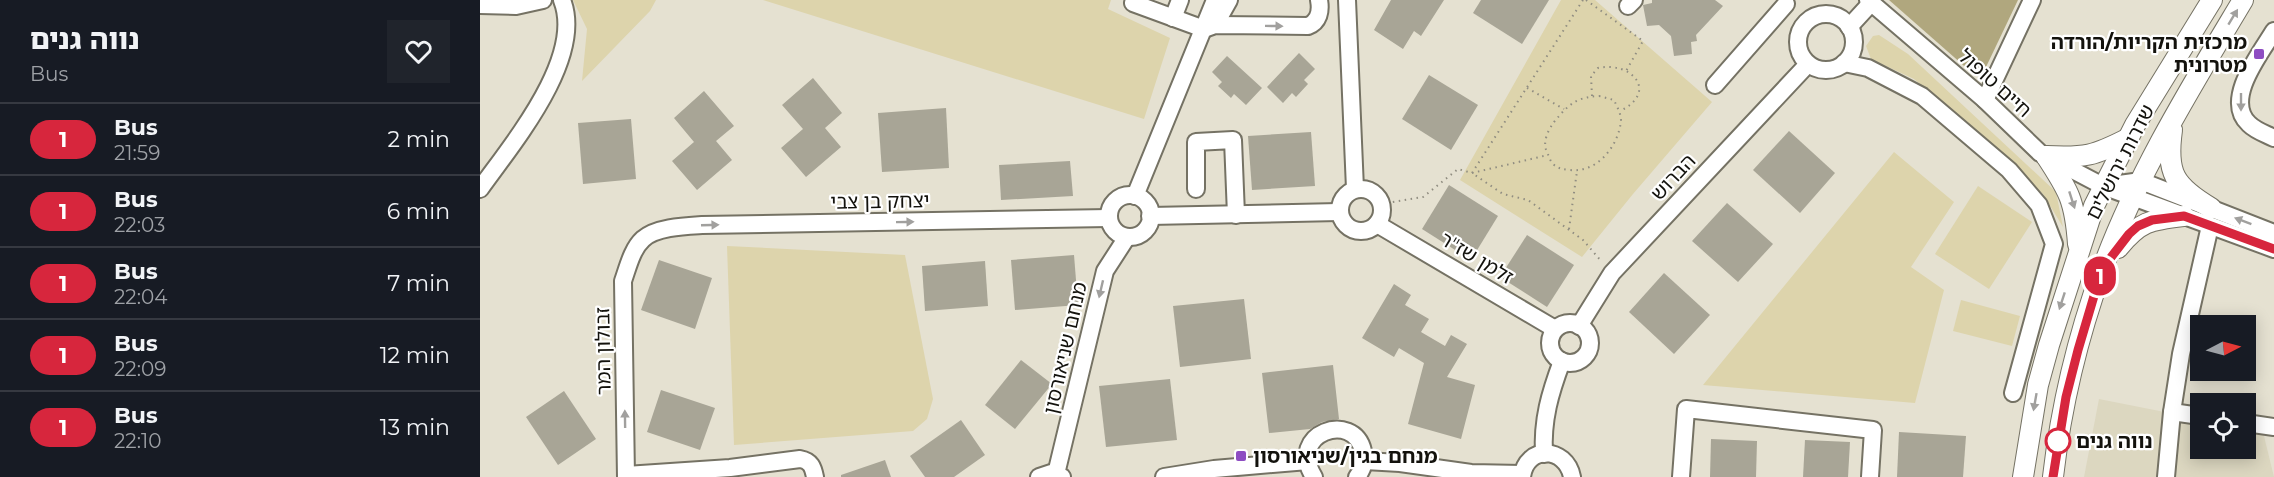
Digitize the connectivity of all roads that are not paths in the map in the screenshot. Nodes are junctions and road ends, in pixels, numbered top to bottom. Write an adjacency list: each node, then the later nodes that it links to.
1 (543, 0): 14 (street)
2 (562, 0): 29 (street)
3 (1134, 0): 15 (street)
4 (1180, 0): 15 (street)
5 (1215, 0): 17 (street)
6 (1229, 0): 17 (street)
7 (1319, 0): 17 (street, one-way to 7)
8 (1347, 0): 31 (street)
9 (2032, 0): 23 (street)
10 (2212, 0): 25 (main road, שדרות ירושלים)
11 (2243, 0): 24 (main road, שדרות ירושלים, one-way to 11)
12 (1869, 1): 18 (street); 23 (street, חיים טופול)
13 (1783, 2): 16 (street); 22 (street)
14 (480, 5)
15 (1173, 18): 17 (street)
16 (1807, 21): 18 (street); 21 (street)
17 (1209, 27): 33 (street)
18 (1849, 27): 20 (street)
19 (2274, 31): 26 (street, one-way to 26)
20 (1844, 63): 21 (street); 50 (street)
21 (1808, 64): 47 (street, הברוש)
22 (1715, 85)
23 (1985, 100): 27 (street, חיים טופול)
24 (2181, 103): 32 (main road, שדרות ירושלים); 38 (main road)
25 (2129, 138): 27 (main road); 28 (main road, שדרות ירושלים)
26 (2274, 138)
27 (2046, 156): 28 (street, חיים טופול); 45 (main road, one-way to 45)
28 (2103, 186): 32 (street, חיים טופול); 45 (main road, שדרות ירושלים)
29 (480, 189)
30 (1196, 189): 35 (street)
31 (1355, 189): 34 (street); 40 (street)
32 (2137, 189): 37 (street); 38 (street); 46 (main road, שדרות ירושלים)
33 (1135, 196): 36 (street); 39 (street)
34 (1340, 212): 35 (street); 40 (street)
35 (1236, 214): 36 (street)
36 (1150, 216): 43 (street)
37 (2184, 216): 38 (street); 46 (main road)
38 (2211, 217): 41 (street, one-way to 38); 44 (street); 51 (street)
39 (1109, 218): 42 (street, יצחק בן צבי, one-way to 39); 43 (street)
40 (1377, 224): 48 (street, זלמן שז"ר)
41 (2274, 233)
42 (652, 234): 58 (street, זבולון המר, one-way to 42)
43 (1127, 237): 59 (street, מנחם שניאורסון, one-way to 59)
44 (2274, 249)
45 (2078, 252): 68 (main road, שדרות ירושלים, one-way to 68)
46 (2102, 269): 69 (main road, שדרות ירושלים)
47 (1579, 326): 48 (street); 49 (street)
48 (1555, 329): 49 (street)
49 (1562, 361): 55 (street)
50 (2013, 393)
51 (2172, 412): 52 (street); 70 (street)
52 (2190, 415)
53 (2256, 424): 54 (street)
54 (2274, 427)
55 (1544, 454): 60 (street); 65 (street)
56 (1365, 461): 57 (street); 60 (street); 64 (street)
57 (1311, 469): 63 (street)
58 (626, 476): 61 (street)
59 (1059, 476): 62 (street)
60 (1522, 476)
61 (815, 477)
62 (1039, 477)
63 (1164, 477)
64 (1357, 477)
65 (1572, 477)
66 (1681, 477): 67 (street)
67 (1870, 477)
68 (2023, 477)
69 (2053, 477)
70 (2166, 477)

